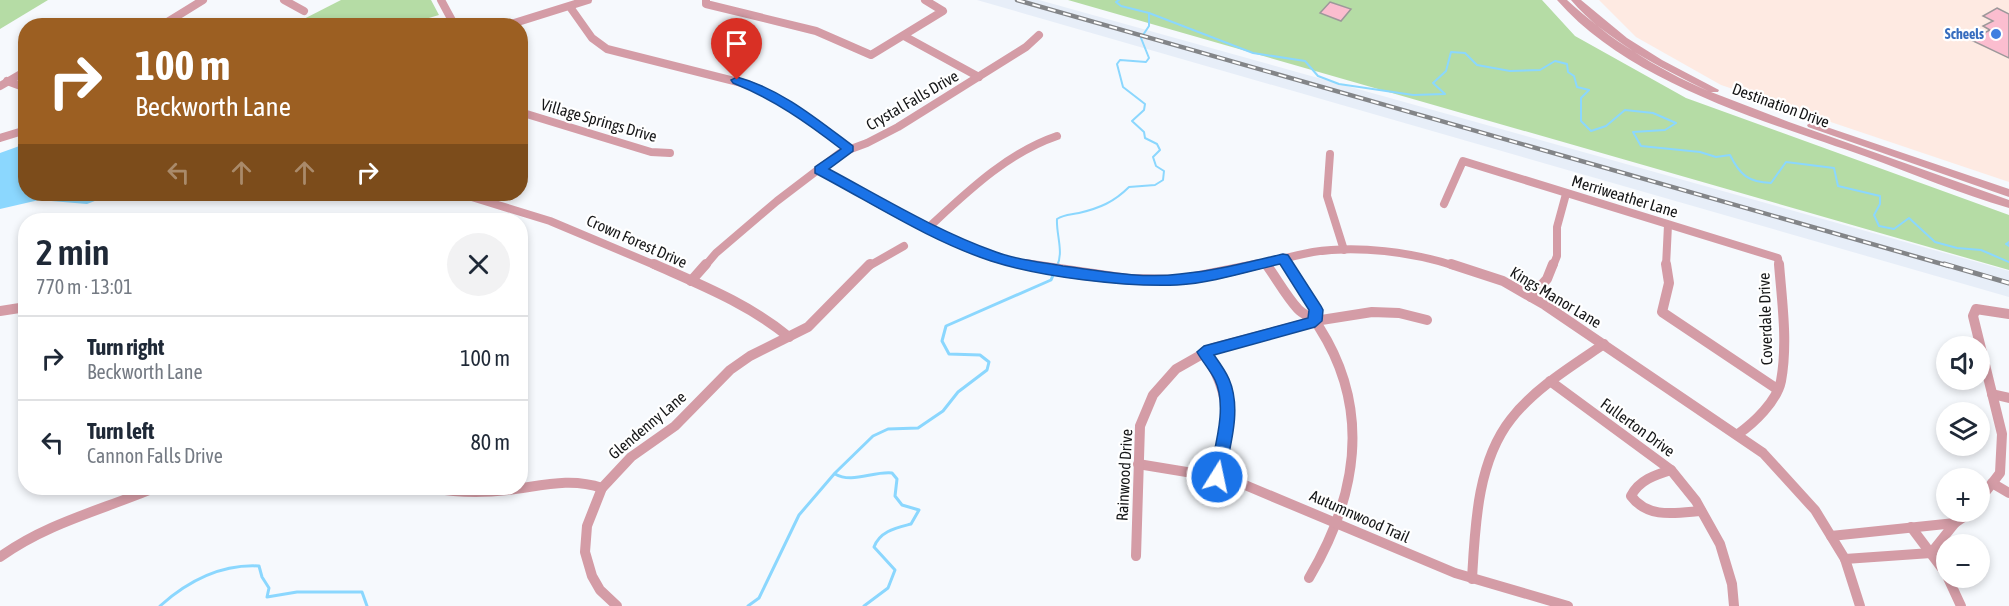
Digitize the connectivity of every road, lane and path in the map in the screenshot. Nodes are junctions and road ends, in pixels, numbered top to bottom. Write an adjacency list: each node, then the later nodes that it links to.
1 (203, 0): 11 (street)
2 (284, 0): 10 (street)
3 (441, 0): 12 (street)
4 (588, 0): 9 (street)
5 (925, 0): 15 (street)
6 (1562, 0): 17 (street, Destination Drive)
7 (1576, 0): 16 (street, Destination Drive)
8 (705, 1): 15 (street)
9 (570, 7): 13 (street); 25 (street)
10 (304, 11)
11 (174, 18)
12 (451, 18)
13 (528, 19)
14 (1038, 35): 19 (street, Crystal Falls Drive)
15 (904, 36): 19 (street)
16 (1622, 40): 17 (street); 30 (street, Destination Drive)
17 (1610, 42): 33 (street, Destination Drive)
18 (18, 76): 20 (street)
19 (979, 77): 25 (street, Crystal Falls Drive)
20 (4, 84)
21 (528, 114): 26 (street, Village Springs Drive)
22 (18, 132): 24 (street)
23 (1058, 136): 35 (street)
24 (0, 138)
25 (849, 149): 28 (street, Crystal Falls Drive)
26 (670, 153)
27 (1330, 154): 37 (street)
28 (820, 170): 35 (street, Kings Manor Lane); 41 (street, Crystal Falls Drive)
29 (1566, 194): 32 (street, Merriweather Lane); 34 (street, Merriweather Lane); 42 (street)
30 (2009, 194)
31 (489, 201): 41 (street, Crown Forest Drive)
32 (1444, 204)
33 (2009, 204)
34 (1668, 225): 39 (street, Merriweather Lane); 52 (street)
35 (929, 227): 40 (street, Kings Manor Lane)
36 (904, 246): 48 (street, Glendenny Lane)
37 (1344, 250): 38 (street, Kings Manor Lane); 42 (street, Kings Manor Lane)
38 (1283, 258): 40 (street, Kings Manor Lane); 47 (street)
39 (1778, 258): 52 (street, Coverdale Drive)
40 (1265, 263): 47 (street)
41 (691, 281): 48 (street, Crown Forest Drive)
42 (1532, 297): 49 (street, Kings Manor Lane)
43 (18, 308): 44 (street)
44 (0, 311)
45 (2009, 314): 53 (street)
46 (1427, 320): 47 (street, Rainwood Drive)
47 (1315, 321): 50 (street, Rainwood Drive); 66 (street)
48 (789, 338): 62 (street, Glendenny Lane)
49 (1605, 344): 51 (street); 55 (street, Kings Manor Lane)
50 (1204, 352): 56 (street, Rainwood Drive); 58 (street)
51 (1550, 381): 57 (street, Fullerton Drive); 76 (street)
52 (1778, 389): 55 (street, Coverdale Drive)
53 (1992, 394): 54 (street); 59 (street)
54 (2009, 398)
55 (1738, 434): 69 (street, Kings Manor Lane)
56 (1138, 464): 58 (street, Autumnwood Trail); 71 (street, Rainwood Drive)
57 (1671, 470): 65 (street, Fullerton Drive); 65 (street)
58 (1217, 477): 66 (street, Autumnwood Trail)
59 (1992, 483): 60 (street); 63 (street)
60 (1990, 486)
61 (528, 487): 62 (street)
62 (602, 488): 78 (street, Glendenny Lane)
63 (2009, 493)
64 (139, 495): 72 (street)
65 (1701, 511): 80 (street, Fullerton Drive)
66 (1338, 523): 75 (street); 76 (street, Autumnwood Trail)
67 (1955, 523): 68 (street); 70 (street)
68 (1911, 527): 69 (street); 70 (street)
69 (1831, 536): 73 (street, Kings Manor Lane)
70 (1931, 552): 73 (street); 74 (street)
71 (1136, 556)
72 (0, 558)
73 (1845, 559): 81 (street, Kings Manor Lane)
74 (1936, 559)
75 (1308, 578)
76 (1472, 579): 79 (street, Autumnwood Trail)
77 (1953, 588): 82 (street)
78 (618, 606)
79 (1568, 606)
80 (1734, 606)
81 (1860, 606)
82 (1961, 606)

